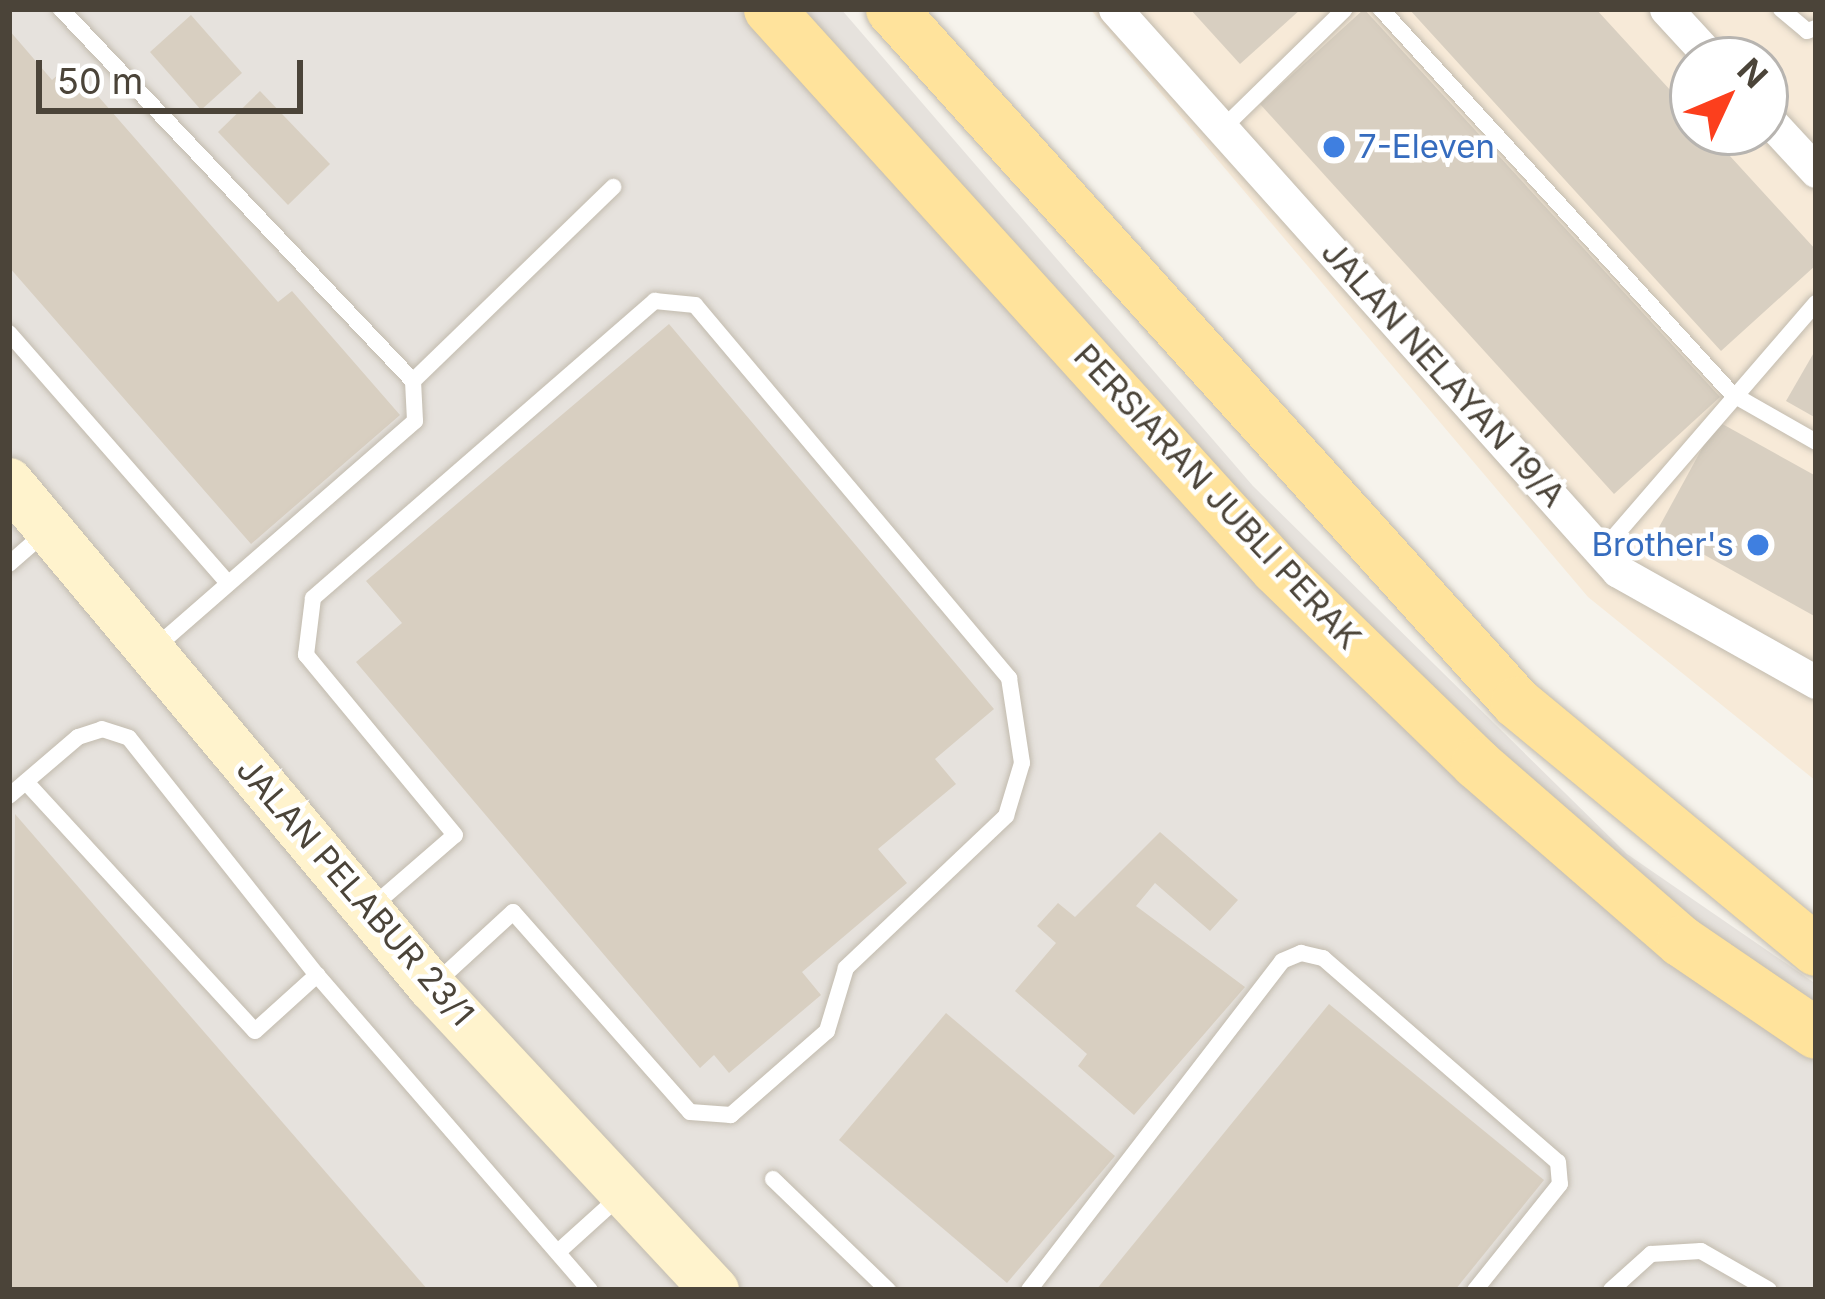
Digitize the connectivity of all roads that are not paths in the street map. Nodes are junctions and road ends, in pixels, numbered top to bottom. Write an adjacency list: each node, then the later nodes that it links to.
1 (61, 9): 17 (lane)
2 (769, 9): 33 (main road, PERSIARAN JUBLI PERAK)
3 (891, 9): 30 (main road)
4 (1115, 9): 11 (street, JALAN NELAYAN 19/A)
5 (1345, 9): 11 (lane)
6 (1381, 9): 18 (lane)
7 (1666, 9): 10 (street)
8 (1781, 9): 9 (lane)
9 (1816, 28)
10 (1691, 36)
11 (1223, 128): 22 (street, JALAN NELAYAN 19/A)
12 (1789, 142): 13 (street)
13 (1816, 171)
14 (613, 187): 17 (lane)
15 (1816, 304): 18 (lane)
16 (9, 333): 24 (lane)
17 (413, 381): 24 (lane)
18 (1732, 394): 19 (lane); 22 (lane)
19 (1816, 442)
20 (9, 482): 21 (street, JALAN PELABUR 23/1)
21 (49, 530): 23 (lane); 25 (street, JALAN PELABUR 23/1)
22 (1601, 552): 26 (street, JALAN NELAYAN 19/A)
23 (9, 564)
24 (228, 583): 25 (lane)
25 (150, 651): 29 (street, JALAN PELABUR 23/1)
26 (1816, 682)
27 (26, 782): 28 (lane); 31 (lane); 31 (lane)
28 (9, 796)
29 (368, 910): 32 (street, JALAN PELABUR 23/1); 32 (lane)
30 (1805, 938)
31 (317, 975): 36 (lane)
32 (432, 986): 35 (street, JALAN PELABUR 23/1)
33 (1816, 1033)
34 (773, 1179): 39 (lane)
35 (623, 1193): 36 (lane); 37 (street, JALAN PELABUR 23/1)
36 (558, 1252): 38 (lane)
37 (705, 1287)
38 (590, 1290)
39 (888, 1290)
40 (1029, 1290): 41 (lane)
41 (1475, 1290)
42 (1611, 1290): 43 (lane)
43 (1769, 1290)

